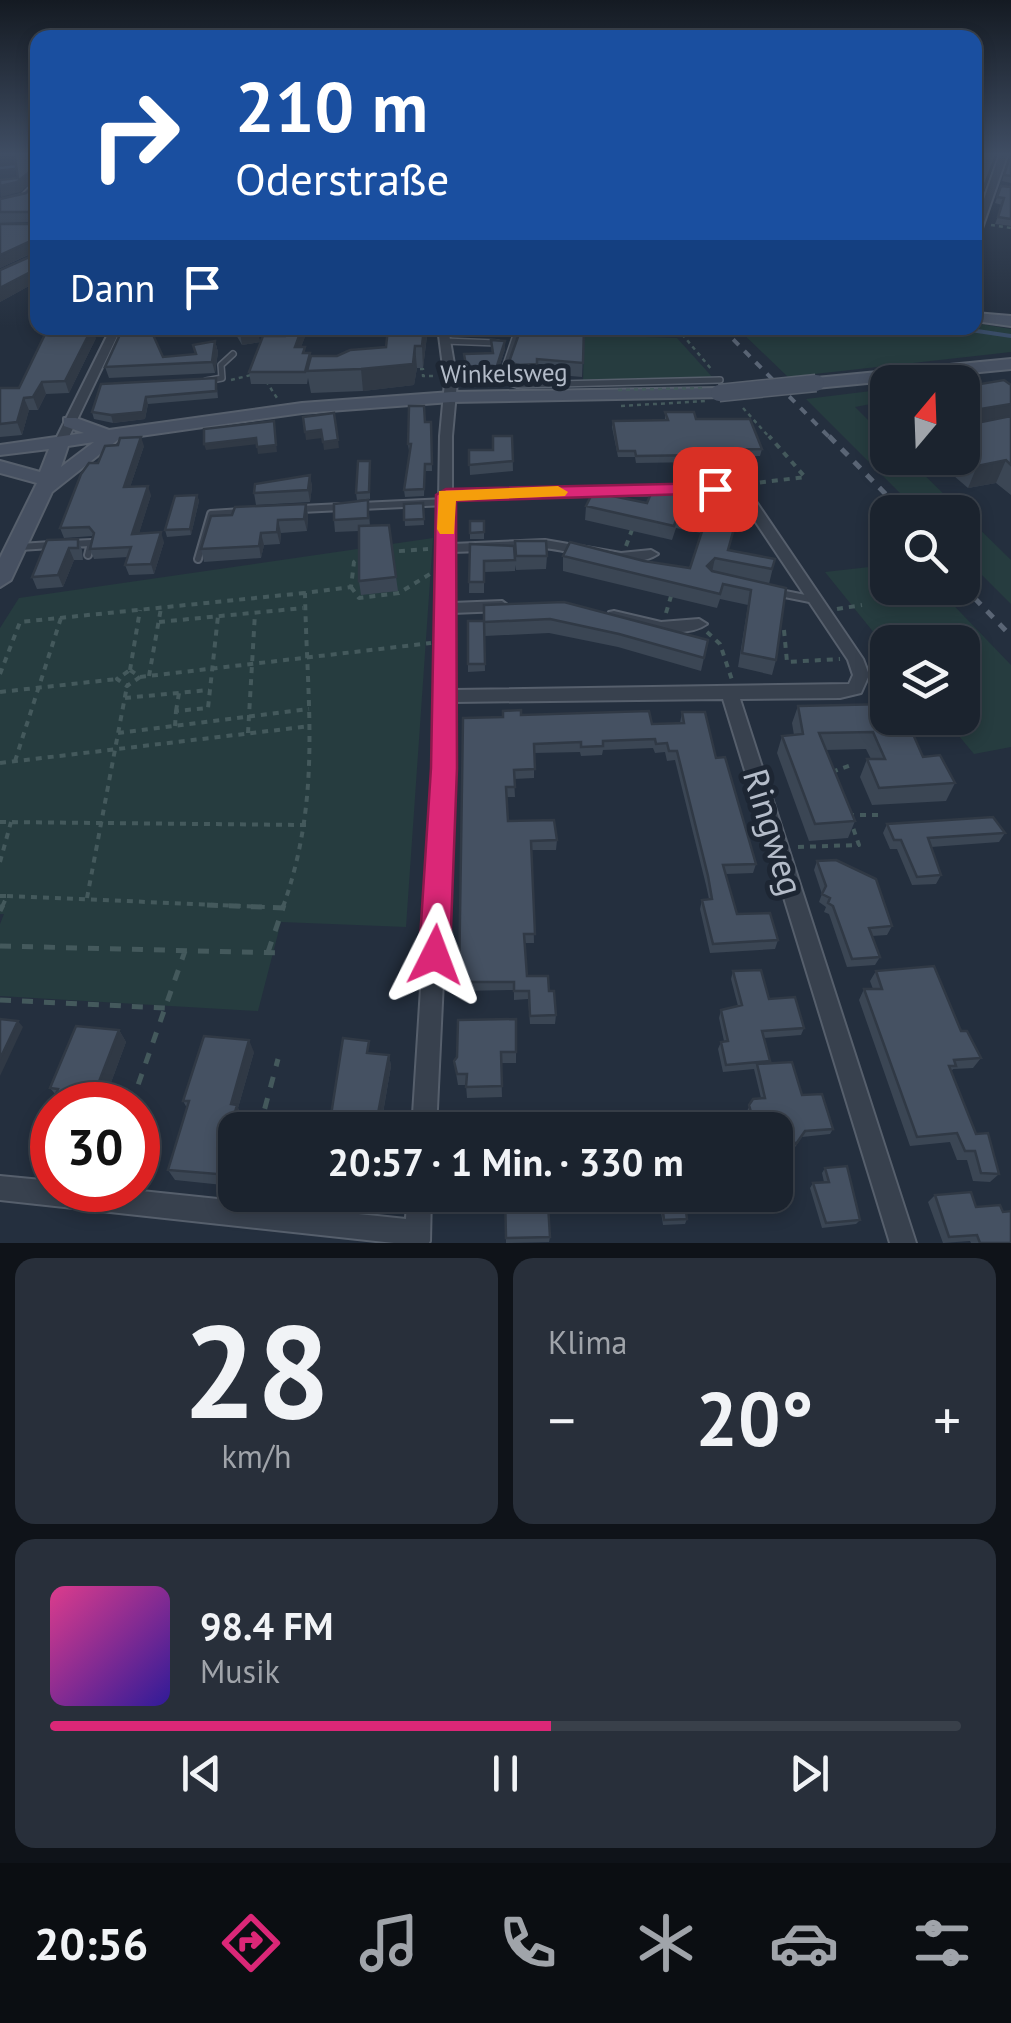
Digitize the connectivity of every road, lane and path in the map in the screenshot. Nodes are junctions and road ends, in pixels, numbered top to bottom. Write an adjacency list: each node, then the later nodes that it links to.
1 (986, 211): 2 (street)
2 (982, 224): 3 (path)
3 (1011, 228)
4 (982, 318): 5 (main road)
5 (1011, 321)
6 (113, 335): 24 (street)
7 (444, 335): 14 (street)
8 (514, 335): 15 (lane)
9 (527, 335): 12 (lane)
10 (584, 335): 13 (path)
11 (683, 335): 21 (path)
12 (531, 336)
13 (577, 338)
14 (445, 341): 15 (lane); 25 (street)
15 (511, 343): 21 (lane)
16 (233, 354): 20 (lane)
17 (1011, 364): 25 (main road, Winkelsweg, bridge)
18 (410, 369): 19 (path)
19 (440, 376)
20 (222, 378): 22 (lane); 26 (path)
21 (720, 380): 33 (path)
22 (203, 381)
23 (107, 384): 24 (lane)
24 (88, 385): 27 (street)
25 (451, 397): 28 (main road, Winkelsweg); 34 (street)
26 (278, 402)
27 (70, 422): 28 (main road); 29 (street)
28 (113, 437): 29 (main road, Winkelsweg); 32 (main road)
29 (59, 445): 30 (main road, Winkelsweg); 32 (main road)
30 (0, 450)
31 (0, 467): 32 (main road)
32 (46, 484): 38 (main road)
33 (736, 492): 34 (street); 54 (street)
34 (446, 498): 35 (lane); 39 (street)
35 (290, 510)
36 (250, 512): 45 (lane)
37 (635, 524): 44 (path)
38 (16, 547): 43 (lane); 47 (main road)
39 (448, 548): 40 (path); 44 (street); 46 (street)
40 (383, 552)
41 (367, 554): 48 (path)
42 (651, 554): 44 (street)
43 (88, 555)
44 (621, 557)
45 (198, 560)
46 (447, 574): 48 (path); 57 (street)
47 (0, 580)
48 (351, 587): 51 (path)
49 (764, 590): 54 (lane)
50 (673, 592): 65 (path)
51 (305, 593): 55 (path); 56 (path)
52 (862, 604): 54 (path)
53 (520, 605): 57 (street)
54 (819, 606): 69 (street)
55 (162, 608): 58 (path); 63 (path)
56 (305, 608): 60 (path); 68 (path)
57 (446, 608): 67 (street)
58 (140, 610): 62 (path); 72 (path)
59 (592, 611): 65 (street)
60 (255, 613): 61 (path); 70 (path)
61 (218, 616): 63 (path); 71 (path)
62 (61, 618): 73 (path); 78 (path)
63 (159, 622): 75 (path)
64 (698, 624): 65 (street); 82 (path)
65 (661, 627)
66 (784, 630): 69 (path)
67 (445, 642): 68 (path); 83 (street)
68 (306, 657): 70 (path); 85 (path)
69 (855, 658): 82 (street)
70 (252, 663): 71 (path); 87 (path)
71 (212, 668): 75 (path); 79 (path)
72 (130, 670): 74 (path); 76 (path)
73 (0, 674)
74 (140, 676): 75 (path); 77 (path)
75 (150, 676)
76 (116, 680): 77 (path); 78 (path)
77 (127, 686): 84 (path)
78 (39, 688): 80 (path); 93 (path)
79 (210, 690): 81 (path); 86 (path)
80 (0, 692)
81 (178, 693): 84 (path); 86 (path)
82 (734, 694): 83 (street); 104 (street, Ringweg)
83 (444, 696): 119 (street)
84 (125, 698): 90 (path)
85 (310, 709): 87 (path); 89 (path)
86 (176, 710): 88 (path)
87 (250, 716): 88 (path); 91 (path)
88 (175, 726): 90 (path)
89 (310, 726): 91 (path); 103 (path)
90 (118, 733): 92 (path)
91 (248, 734): 92 (path)
92 (115, 750): 93 (path); 102 (path)
93 (15, 761): 94 (path)
94 (0, 764)
95 (854, 764): 96 (path)
96 (837, 786)
97 (843, 800): 98 (path)
98 (848, 814): 99 (path); 104 (path)
99 (878, 815)
100 (0, 822): 101 (path)
101 (11, 822): 102 (path); 105 (path)
102 (102, 823): 103 (path); 107 (path)
103 (306, 825): 108 (path)
104 (778, 847): 123 (street, Ringweg)
105 (0, 862)
106 (4, 896): 107 (path); 109 (path)
107 (86, 900): 108 (path)
108 (286, 908): 112 (path)
109 (0, 911)
110 (0, 946): 111 (path)
111 (185, 951): 112 (path); 115 (path)
112 (268, 952): 113 (path)
113 (280, 952)
114 (0, 1000): 115 (path)
115 (165, 1008): 117 (path)
116 (278, 1060): 118 (path)
117 (139, 1082)
118 (264, 1112)
119 (425, 1112)
120 (0, 1188): 122 (street)
121 (419, 1212): 122 (street)
122 (417, 1238)
123 (903, 1243)

